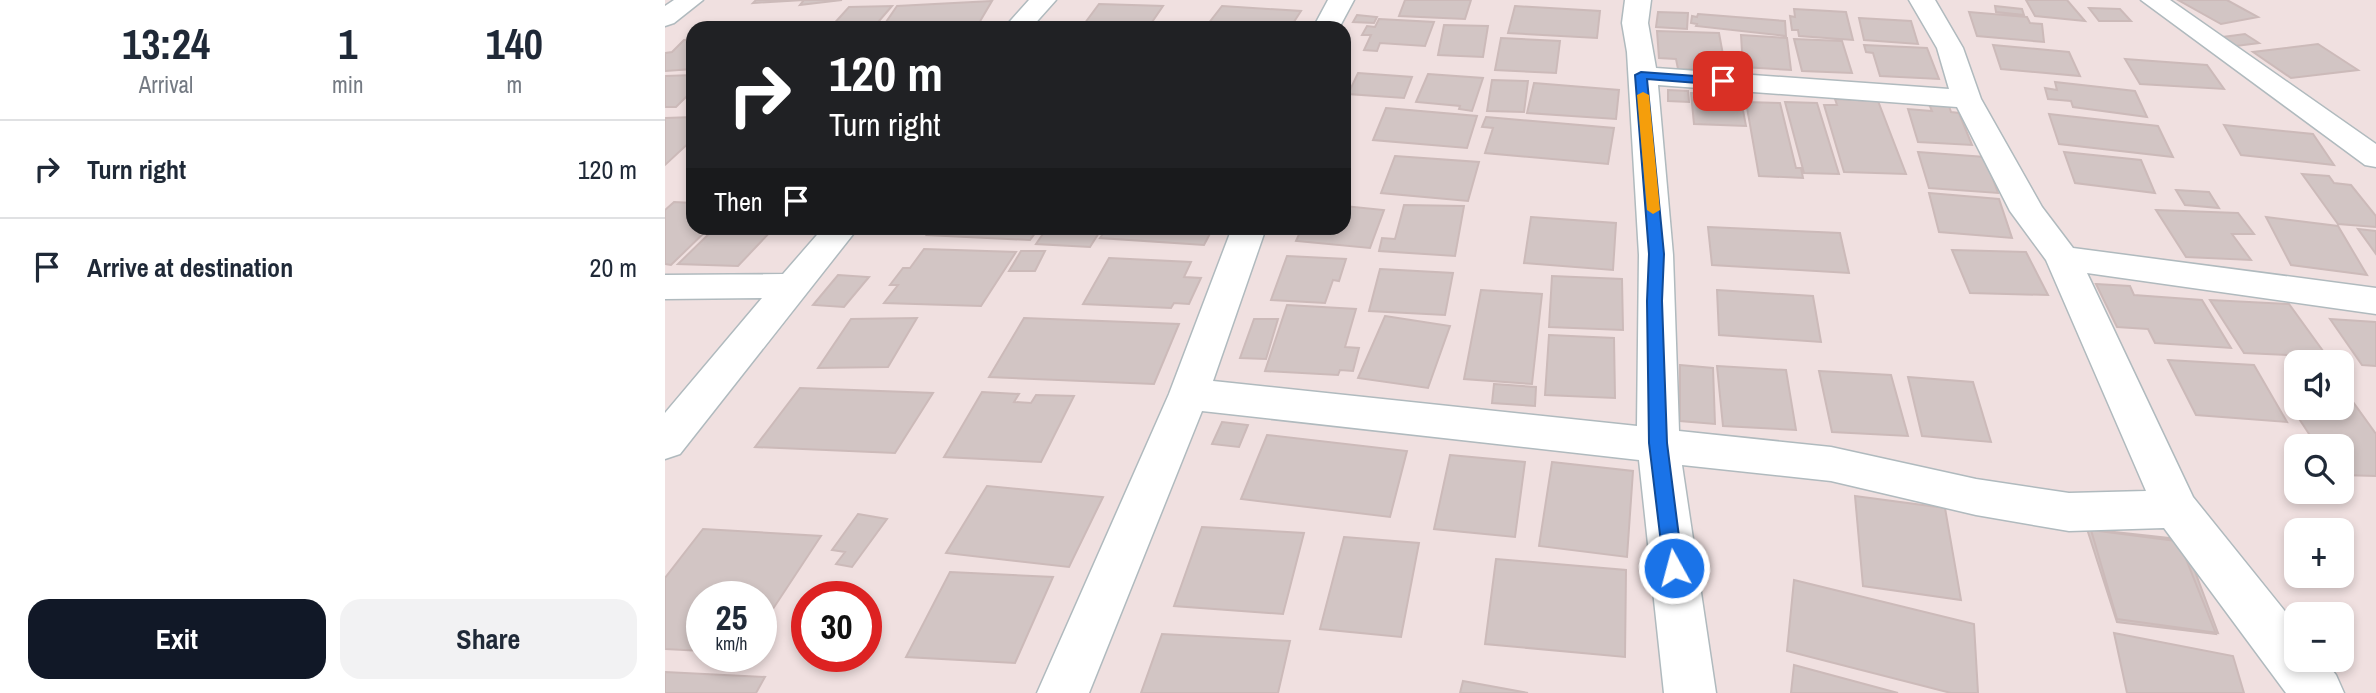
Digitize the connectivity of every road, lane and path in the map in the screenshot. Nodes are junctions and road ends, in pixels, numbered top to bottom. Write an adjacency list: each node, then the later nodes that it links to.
1 (690, 0): 7 (street)
2 (1043, 0): 8 (street)
3 (1341, 0): 9 (street)
4 (1638, 0): 10 (street)
5 (1922, 0): 11 (street)
6 (2154, 0): 12 (street)
7 (665, 18)
8 (1024, 21)
9 (1330, 21)
10 (1641, 75): 11 (street); 21 (street)
11 (1967, 99): 15 (street)
12 (2376, 158)
13 (835, 235): 16 (street)
14 (1246, 235): 19 (street)
15 (2062, 258): 18 (street); 22 (street)
16 (794, 286): 17 (street); 20 (street)
17 (665, 287)
18 (2376, 301)
19 (1189, 394): 21 (street); 23 (street)
20 (665, 442)
21 (1658, 443): 22 (street); 24 (street)
22 (2176, 509): 25 (street)
23 (1063, 693)
24 (1690, 693)
25 (2318, 693)

